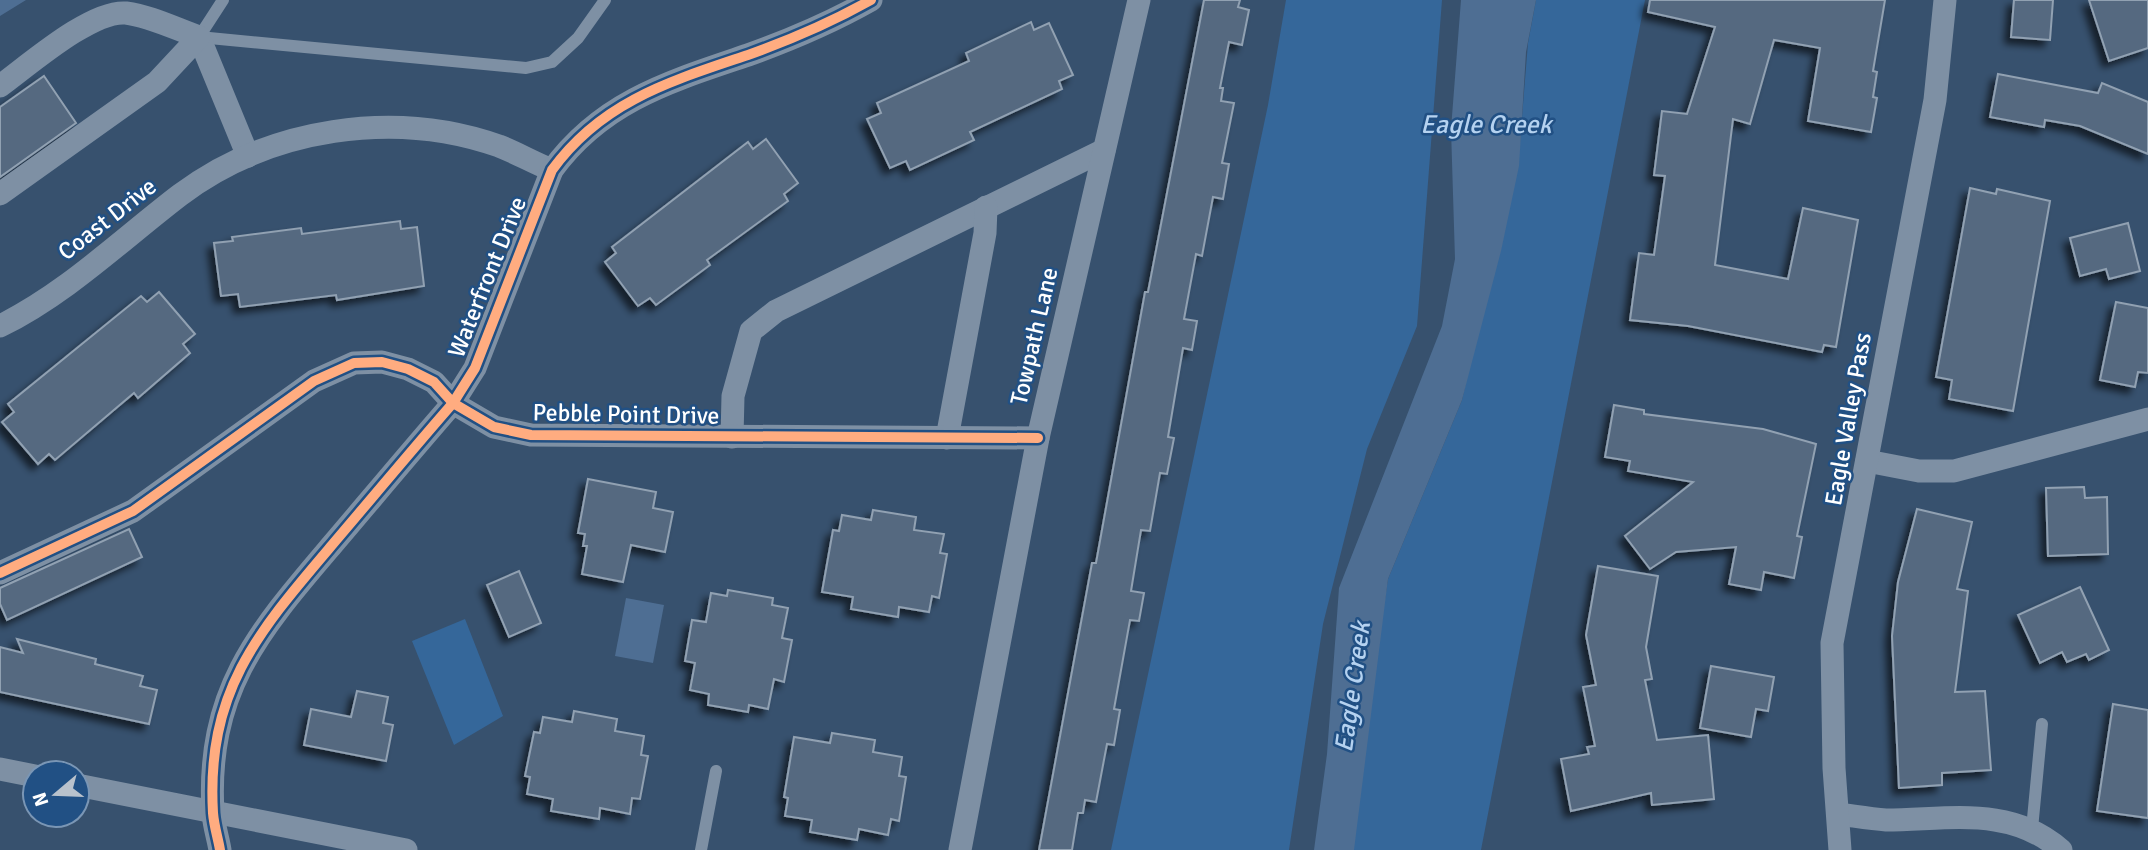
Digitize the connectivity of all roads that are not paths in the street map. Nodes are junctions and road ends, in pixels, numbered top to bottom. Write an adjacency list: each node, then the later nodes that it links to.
1 (223, 0): 6 (lane)
2 (605, 0): 6 (lane)
3 (871, 0): 10 (street, Waterfront Drive)
4 (1139, 0): 8 (street, Towpath Lane)
5 (1945, 0): 19 (street, Eagle Valley Pass)
6 (199, 37): 7 (street); 9 (street); 11 (street)
7 (0, 86)
8 (1104, 150): 12 (street); 18 (street, Towpath Lane)
9 (248, 156): 10 (street, Coast Drive); 13 (street, Coast Drive)
10 (552, 170): 14 (street, Waterfront Drive)
11 (0, 194)
12 (986, 207): 16 (street); 17 (street)
13 (0, 326)
14 (453, 402): 16 (street, Pebble Point Drive); 20 (street, Pebble Point Drive); 26 (street, Waterfront Drive)
15 (2148, 419): 19 (street)
16 (732, 437): 17 (street, Pebble Point Drive)
17 (947, 438): 18 (street, Pebble Point Drive)
18 (1038, 438): 32 (street, Towpath Lane)
19 (1867, 461): 27 (street, Eagle Valley Pass)
20 (0, 573)
21 (2042, 724): 28 (lane)
22 (0, 769): 24 (street)
23 (716, 771): 31 (lane)
24 (21, 773)
25 (91, 788): 26 (street)
26 (213, 812): 29 (street, Waterfront Drive); 30 (street)
27 (1838, 814): 28 (street); 33 (street, Eagle Valley Pass)
28 (2032, 829): 34 (street)
29 (220, 850)
30 (406, 850)
31 (701, 850)
32 (960, 850)
33 (1840, 850)
34 (2061, 850)

